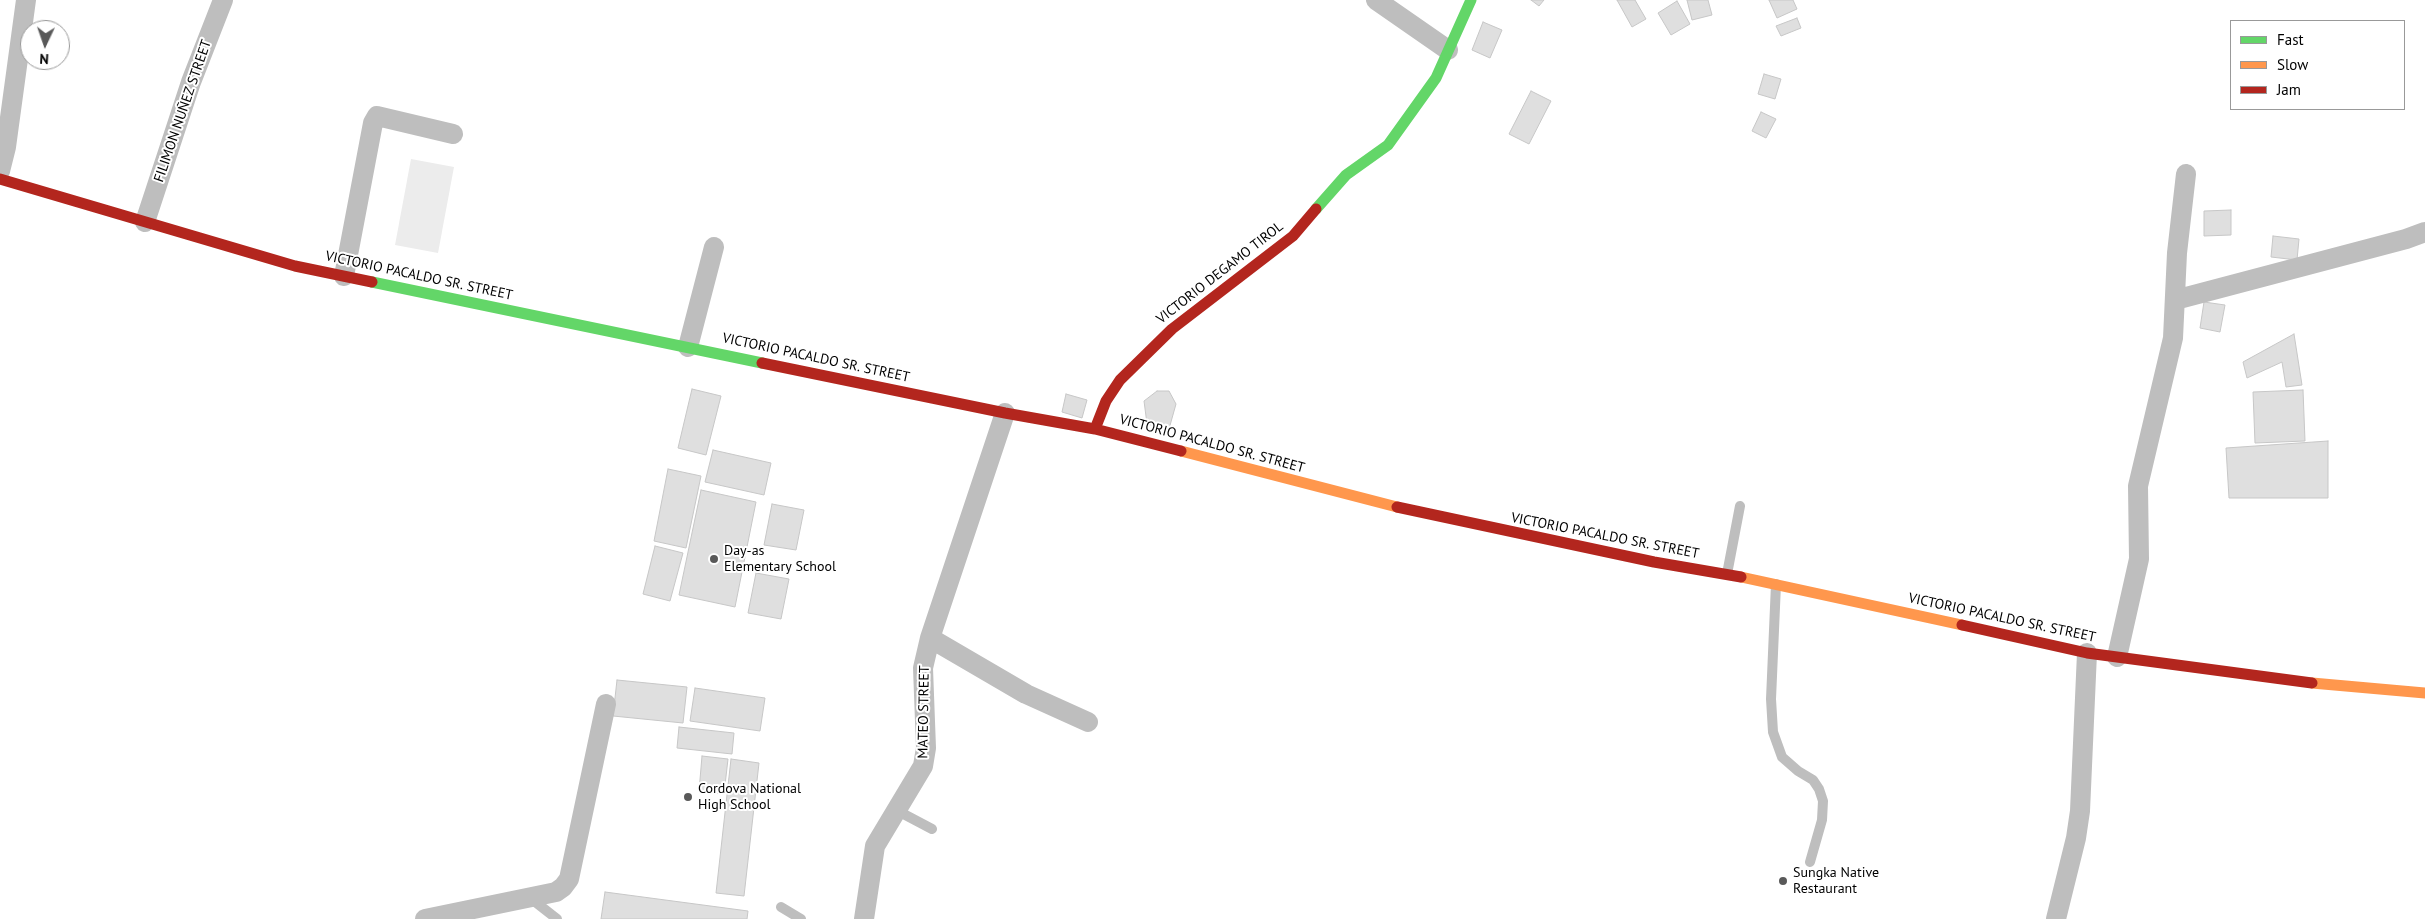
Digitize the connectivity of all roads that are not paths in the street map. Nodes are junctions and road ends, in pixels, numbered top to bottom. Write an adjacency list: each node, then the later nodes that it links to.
1 (26, 0): 7 (street)
2 (223, 0): 10 (street, FILIMON NUÑEZ STREET)
3 (1376, 0): 5 (street)
4 (1472, 0): 5 (street, VICTORIO DEGAMO TIROL)
5 (1448, 50): 17 (street, VICTORIO DEGAMO TIROL)
6 (453, 134): 13 (street)
7 (0, 171)
8 (2186, 174): 14 (street)
9 (0, 180): 10 (street, VICTORIO PACALDO SR. STREET)
10 (145, 222): 13 (street, VICTORIO PACALDO SR. STREET)
11 (2425, 232): 14 (street)
12 (714, 247): 15 (street)
13 (344, 276): 15 (street, VICTORIO PACALDO SR. STREET)
14 (2176, 300): 23 (street)
15 (688, 347): 16 (street, VICTORIO PACALDO SR. STREET)
16 (1005, 413): 17 (street, VICTORIO PACALDO SR. STREET); 21 (street, MATEO STREET)
17 (1095, 429): 19 (street, VICTORIO PACALDO SR. STREET)
18 (1740, 506): 19 (lane)
19 (1727, 575): 20 (street, VICTORIO PACALDO SR. STREET)
20 (1776, 583): 22 (street, VICTORIO PACALDO SR. STREET); 29 (lane)
21 (930, 638): 26 (street); 27 (street, MATEO STREET)
22 (2087, 653): 23 (street, VICTORIO PACALDO SR. STREET); 36 (street)
23 (2117, 657): 24 (street, VICTORIO PACALDO SR. STREET)
24 (2425, 693)
25 (606, 704): 30 (street)
26 (1088, 722)
27 (896, 810): 28 (lane); 35 (street, MATEO STREET)
28 (932, 829)
29 (1810, 862)
30 (529, 898): 32 (street); 33 (lane)
31 (781, 907): 34 (lane)
32 (425, 919)
33 (557, 919)
34 (801, 919)
35 (864, 919)
36 (2056, 919)

